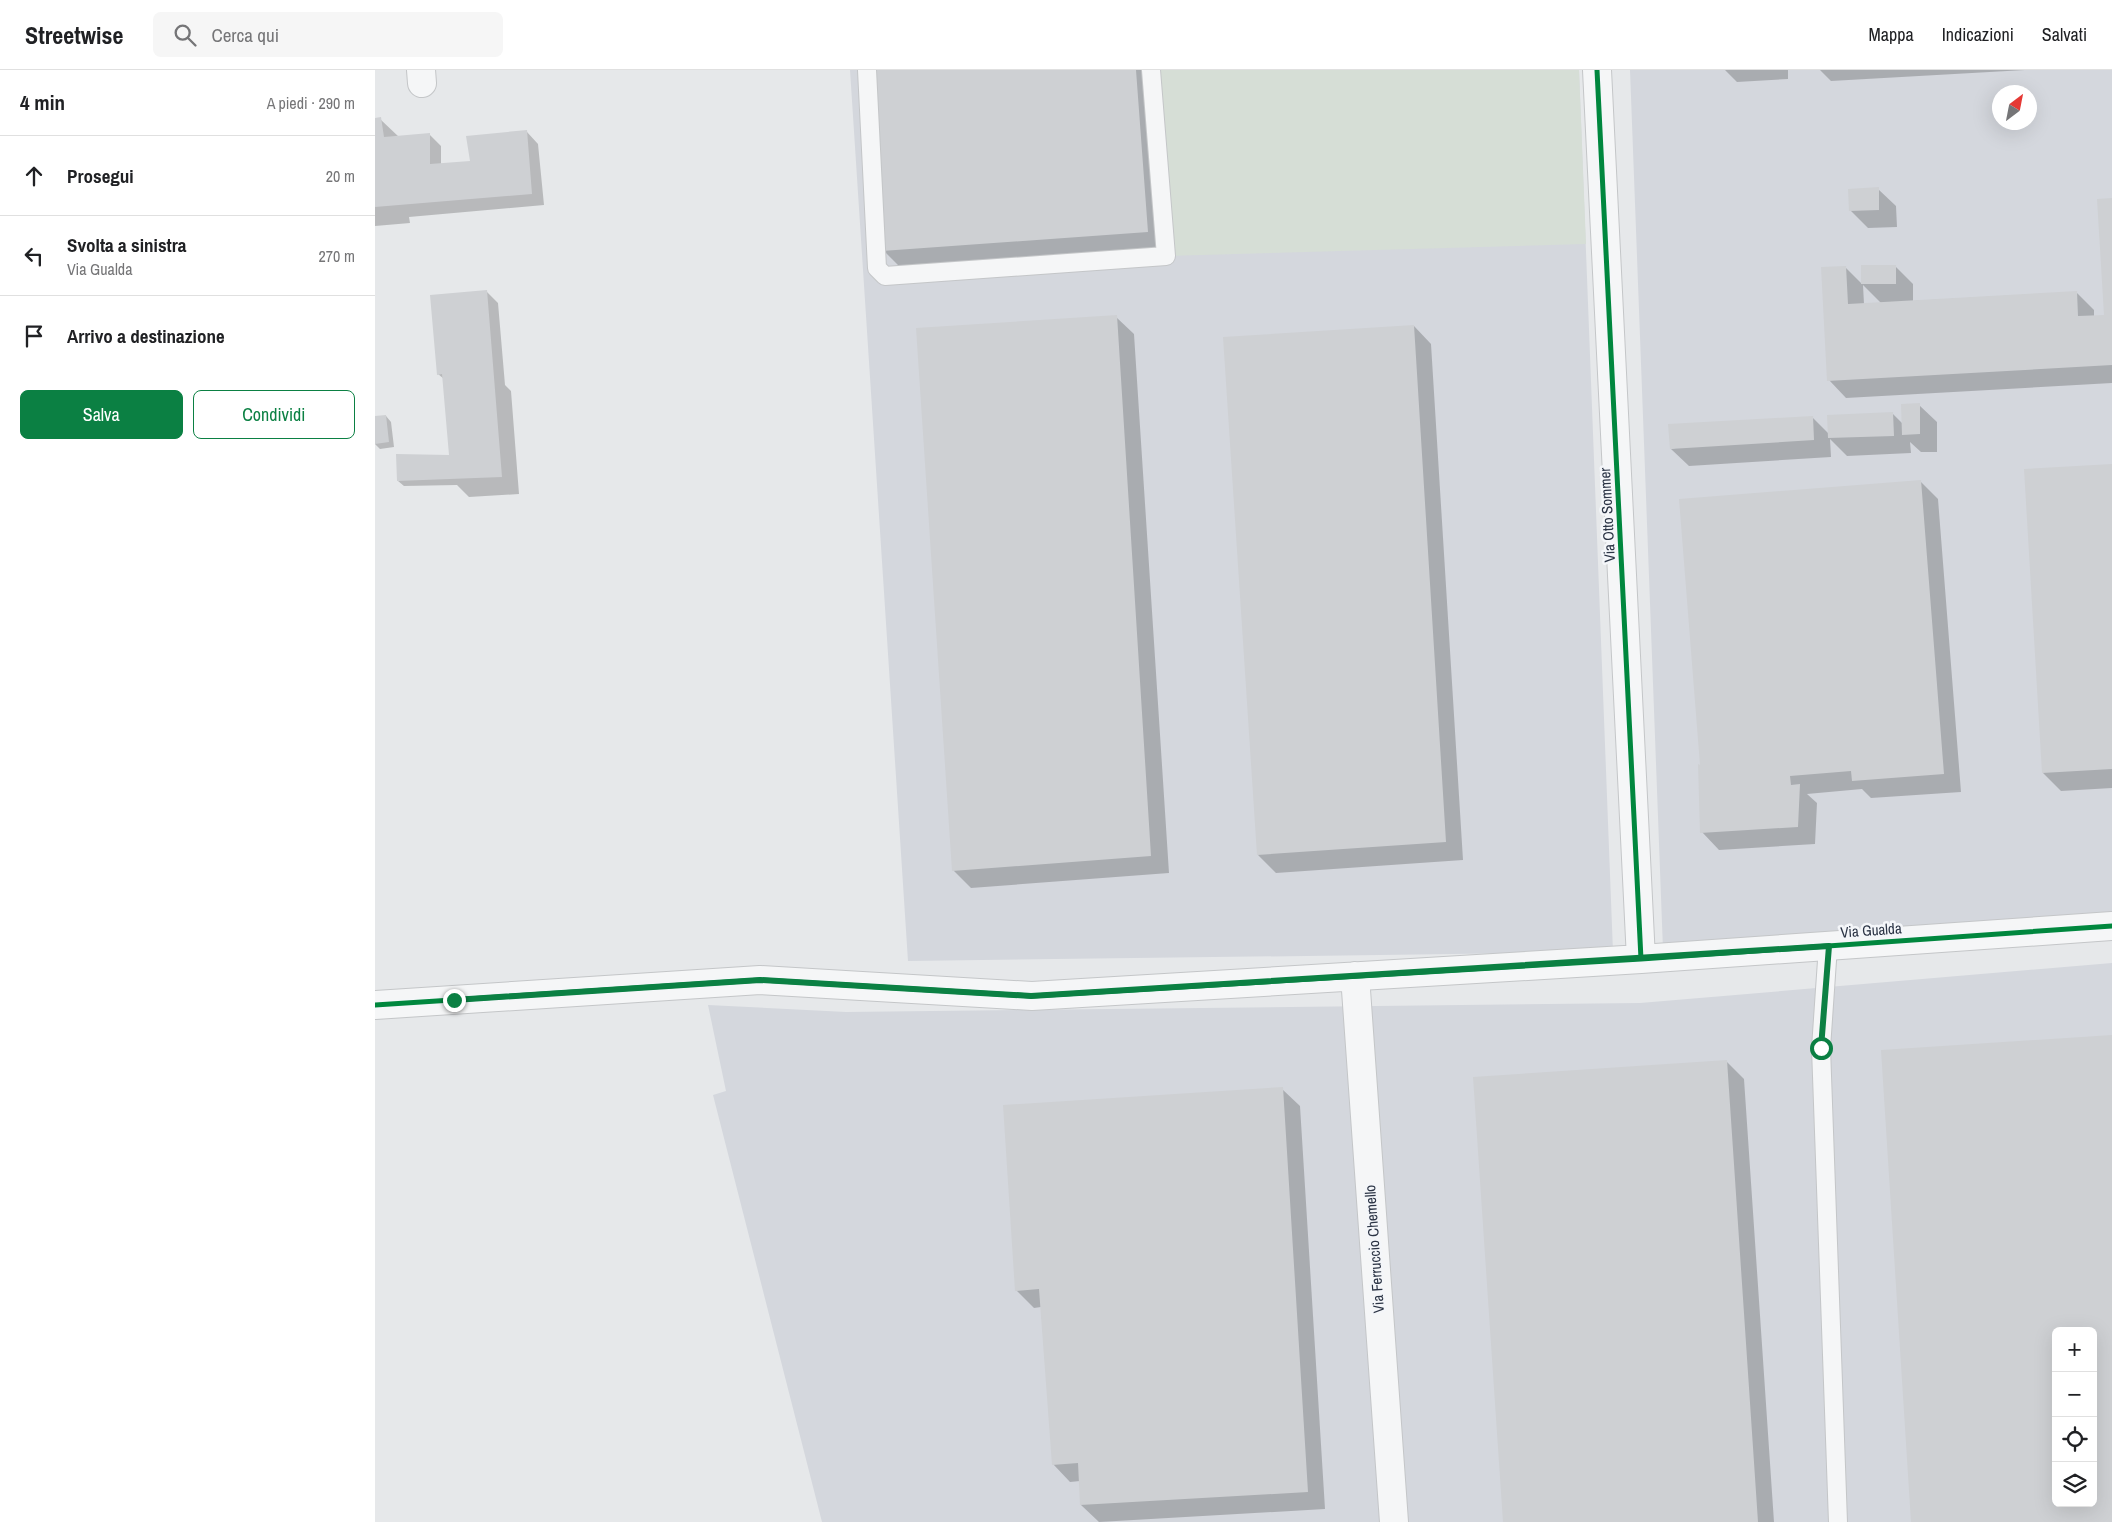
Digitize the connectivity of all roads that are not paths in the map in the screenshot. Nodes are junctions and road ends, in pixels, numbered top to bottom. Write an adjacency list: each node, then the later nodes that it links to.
1 (867, 70): 2 (lane)
2 (1151, 70)
3 (1597, 70): 6 (street, Via Otto Sommer)
4 (2112, 926): 5 (street, Via Gualda)
5 (1829, 946): 6 (street, Via Gualda); 10 (lane)
6 (1641, 959): 7 (street, Via Gualda)
7 (1355, 976): 8 (street, Via Gualda); 9 (street, Via Ferruccio Chemello)
8 (375, 1005)
9 (1394, 1522)
10 (1838, 1522)

